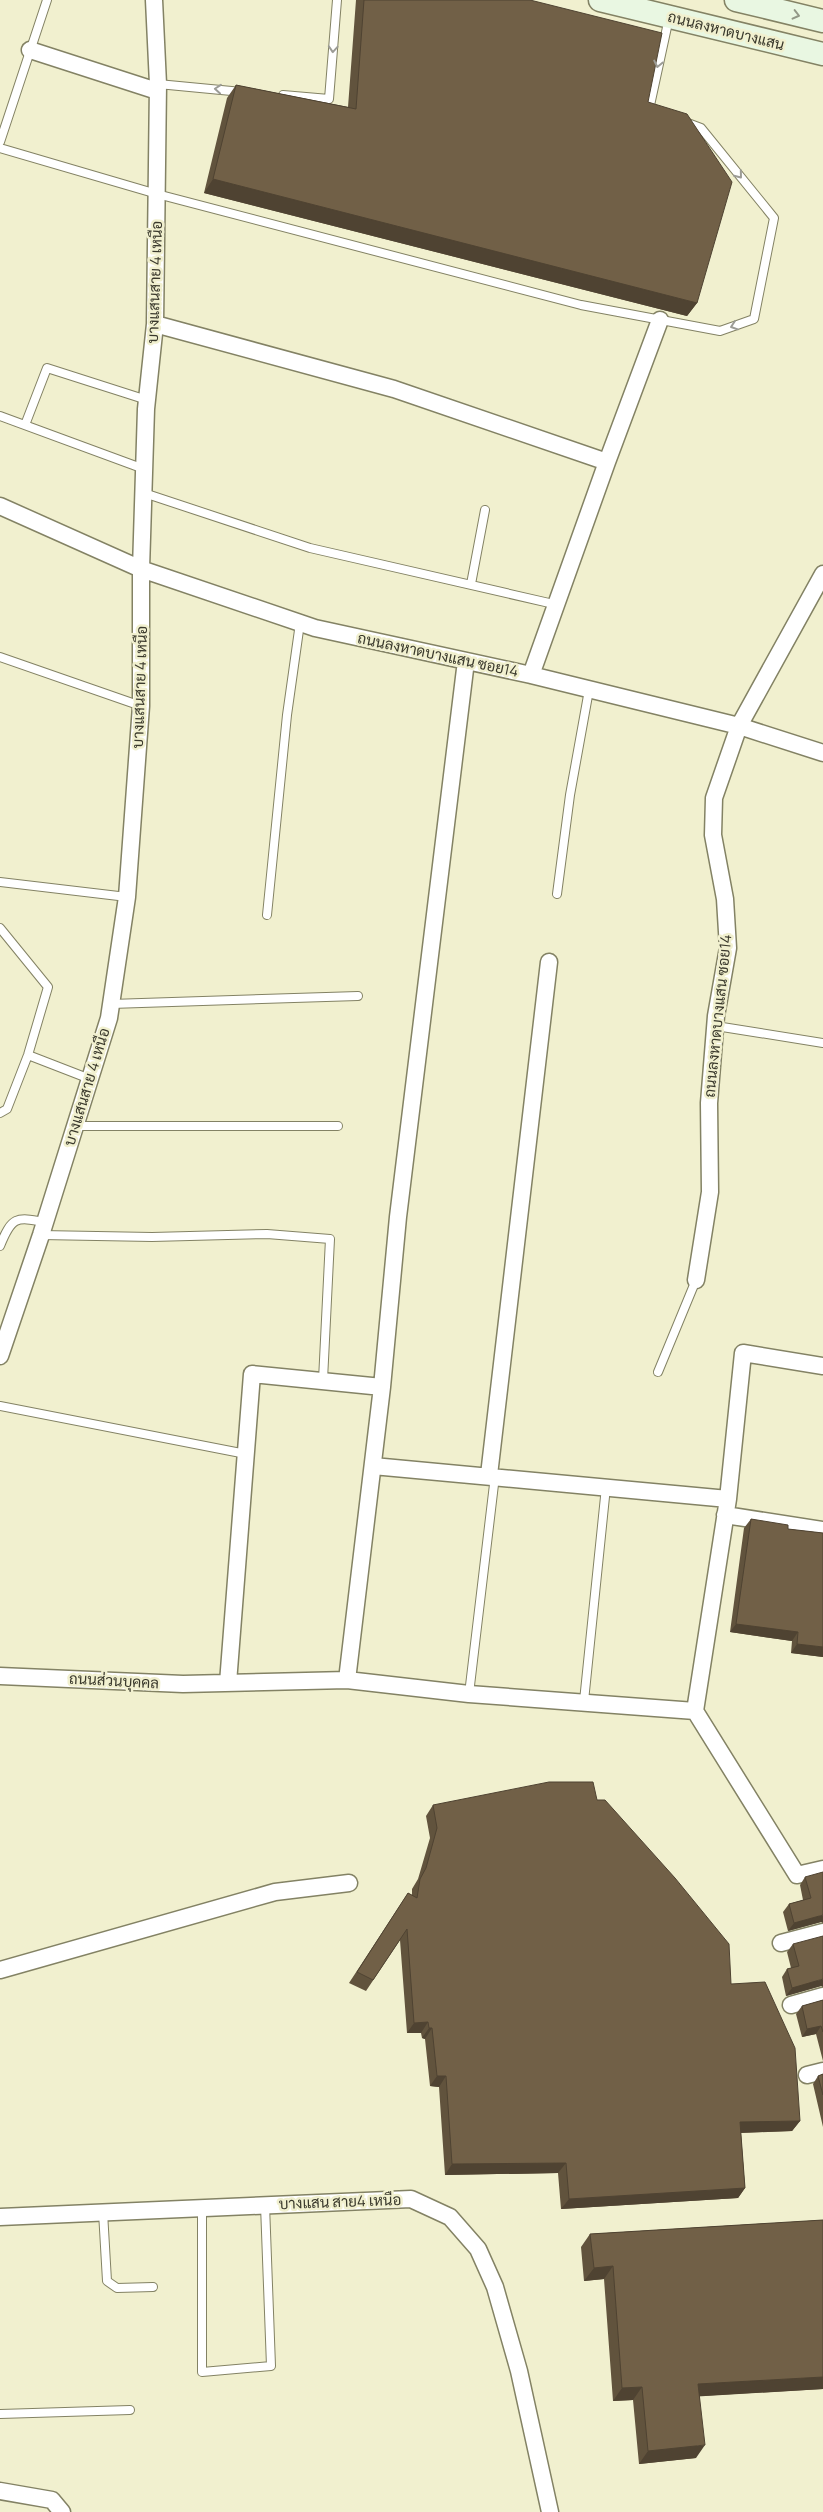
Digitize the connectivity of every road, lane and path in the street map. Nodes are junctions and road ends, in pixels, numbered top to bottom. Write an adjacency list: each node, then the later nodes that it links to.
1 (47, 0): 8 (lane)
2 (154, 0): 10 (street, บางแสนสาย 4 เหนือ)
3 (337, 0): 12 (lane, one-way to 12)
4 (600, 0): 6 (main road, ถนนลงหาดบางแสน)
5 (736, 0): 7 (main road, one-way to 7)
6 (669, 17): 9 (main road, ถนนลงหาดบางแสน); 13 (lane, one-way to 13)
7 (823, 21)
8 (30, 50): 10 (street); 15 (lane)
9 (823, 54)
10 (158, 88): 11 (lane, one-way to 10); 17 (street, บางแสนสาย 4 เหนือ)
11 (253, 92)
12 (272, 94)
13 (657, 113)
14 (675, 119): 18 (lane, one-way to 18)
15 (0, 142)
16 (0, 148): 17 (lane)
17 (157, 194): 18 (lane); 19 (street, บางแสนสาย 4 เหนือ)
18 (660, 320): 23 (street)
19 (155, 324): 20 (street, บางแสนสาย 4 เหนือ); 23 (street)
20 (147, 400): 22 (lane); 24 (street, บางแสนสาย 4 เหนือ)
21 (0, 416): 22 (lane)
22 (25, 425): 24 (lane)
23 (607, 462): 31 (street)
24 (144, 469): 25 (street, บางแสนสาย 4 เหนือ)
25 (144, 493): 28 (street, บางแสนสาย 4 เหนือ); 30 (lane)
26 (0, 506): 28 (street, ถนนลงหาดบางแสน ซอย14)
27 (485, 510): 30 (lane)
28 (141, 569): 32 (street, ถนนลงหาดบางแสน ซอย14); 37 (street, บางแสนสาย 4 เหนือ)
29 (823, 574): 38 (street, ถนนลงหาดบางแสน ซอย14)
30 (471, 584): 31 (lane)
31 (558, 605): 35 (street)
32 (300, 623): 34 (street, ถนนลงหาดบางแสน ซอย14); 43 (lane)
33 (0, 657): 37 (lane)
34 (466, 662): 35 (street, ถนนลงหาดบางแสน ซอย14); 62 (street)
35 (531, 675): 36 (street, ถนนลงหาดบางแสน ซอย14)
36 (589, 690): 38 (street, ถนนลงหาดบางแสน ซอย14); 41 (lane)
37 (141, 706): 42 (street, บางแสนสาย 4 เหนือ)
38 (739, 726): 39 (street); 48 (street, ถนนลงหาดบางแสน ซอย14)
39 (823, 753)
40 (0, 882): 42 (lane)
41 (557, 894)
42 (127, 897): 47 (street, บางแสนสาย 4 เหนือ)
43 (267, 915)
44 (0, 928): 50 (lane)
45 (548, 962): 66 (street)
46 (358, 996): 47 (lane)
47 (111, 1004): 51 (street, บางแสนสาย 4 เหนือ)
48 (716, 1026): 49 (lane); 57 (street, ถนนลงหาดบางแสน ซอย14)
49 (823, 1043)
50 (28, 1055): 51 (lane); 52 (lane)
51 (90, 1079): 53 (street, บางแสนสาย 4 เหนือ)
52 (0, 1113)
53 (75, 1126): 54 (lane); 55 (street, บางแสนสาย 4 เหนือ)
54 (338, 1126)
55 (43, 1228): 56 (lane); 58 (street, บางแสนสาย 4 เหนือ); 61 (lane)
56 (0, 1246)
57 (696, 1280): 60 (lane)
58 (0, 1356)
59 (823, 1366): 68 (street)
60 (658, 1372)
61 (323, 1380): 62 (street); 64 (street)
62 (382, 1387): 65 (street)
63 (0, 1406): 64 (lane)
64 (246, 1454): 72 (street)
65 (373, 1466): 66 (street); 71 (street)
66 (492, 1476): 67 (street); 73 (lane)
67 (606, 1487): 68 (street); 74 (lane)
68 (727, 1507): 69 (street); 75 (street)
69 (823, 1530)
70 (0, 1676): 72 (street, ถนนส่วนบุคคล)
71 (346, 1680): 72 (street, ถนนส่วนบุคคล); 73 (street, ถนนส่วนบุคคล)
72 (228, 1683)
73 (469, 1694): 74 (street, ถนนส่วนบุคคล)
74 (584, 1701): 75 (street, ถนนส่วนบุคคล)
75 (695, 1711): 76 (street)
76 (823, 1869)
77 (349, 1883): 80 (street)
78 (823, 1932): 79 (street)
79 (781, 1943)
80 (0, 1970)
81 (823, 1996): 82 (street)
82 (791, 2005)
83 (823, 2071): 84 (street)
84 (807, 2075)
85 (265, 2205): 86 (street, บางแสน สาย4 เหนือ); 86 (lane); 94 (street, บางแสน สาย4 เหนือ)
86 (202, 2208): 87 (street, บางแสน สาย4 เหนือ)
87 (104, 2212): 88 (street, บางแสน สาย4 เหนือ); 89 (lane)
88 (0, 2217)
89 (153, 2287)
90 (130, 2410): 91 (lane)
91 (0, 2414)
92 (0, 2492): 93 (street)
93 (62, 2512)
94 (550, 2512)

